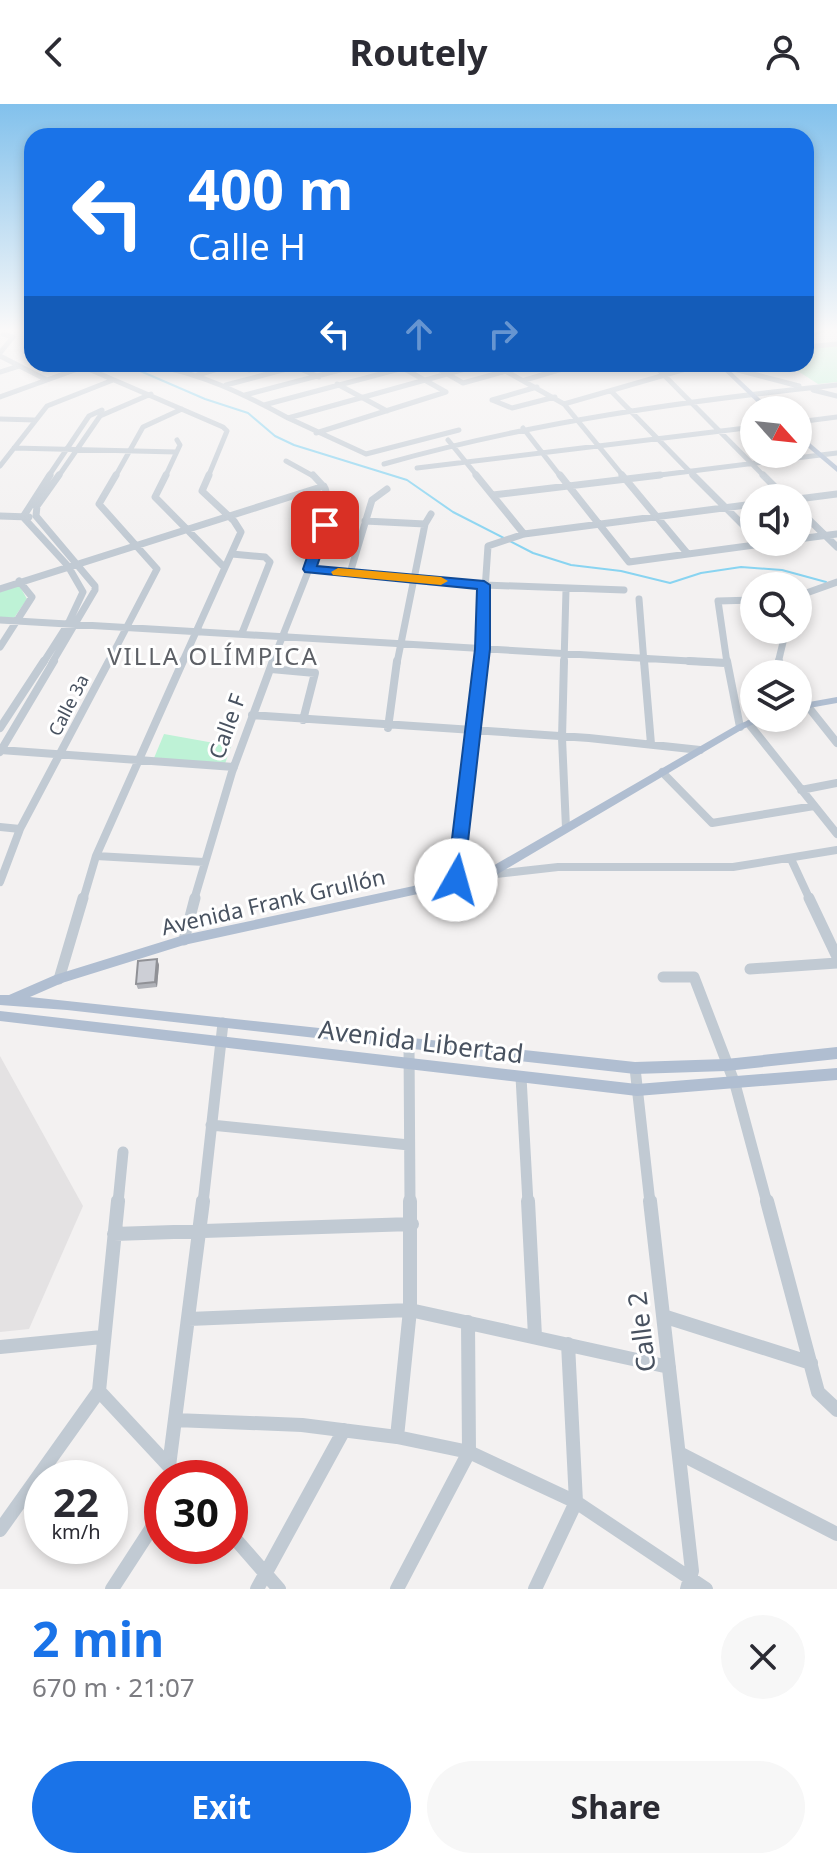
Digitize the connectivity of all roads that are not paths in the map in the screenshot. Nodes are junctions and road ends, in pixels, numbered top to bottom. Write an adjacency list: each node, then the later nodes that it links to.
1 (63, 399): 25 (street)
2 (133, 399): 40 (street)
3 (161, 399): 19 (street)
4 (253, 399): 18 (street)
5 (285, 399): 18 (street)
6 (357, 399): 23 (street)
7 (365, 399): 20 (street)
8 (424, 399): 20 (street)
9 (494, 399): 10 (street)
10 (546, 399)
11 (558, 399): 16 (street)
12 (581, 399): 16 (street)
13 (620, 399): 21 (street)
14 (685, 399): 17 (street)
15 (719, 399): 17 (street)
16 (564, 404): 26 (street)
17 (690, 404): 21 (street); 31 (street)
18 (264, 405): 23 (street)
19 (182, 409): 41 (street, Calle 3a); 71 (street)
20 (388, 411): 32 (street)
21 (632, 411): 26 (street); 34 (street)
22 (837, 417): 27 (street)
23 (288, 418): 32 (street)
24 (0, 419): 25 (street)
25 (35, 420): 39 (street)
26 (577, 420): 28 (street); 37 (street)
27 (812, 420)
28 (523, 428): 36 (street); 43 (street)
29 (740, 429): 31 (street)
30 (459, 430): 33 (street)
31 (718, 431): 34 (street); 44 (street)
32 (316, 433): 33 (street)
33 (441, 434): 36 (street)
34 (658, 439): 37 (street); 56 (street)
35 (177, 440): 42 (street)
36 (452, 443): 49 (street); 50 (street)
37 (600, 445): 43 (street); 57 (street)
38 (812, 447): 46 (main road)
39 (14, 448): 40 (street); 52 (street)
40 (72, 449): 41 (street); 68 (street); 70 (street)
41 (129, 450): 42 (street); 83 (street, Calle 3a)
42 (176, 452): 78 (street)
43 (541, 452): 49 (street); 60 (street)
44 (740, 452)
45 (837, 453): 46 (street)
46 (821, 455): 47 (street); 55 (main road)
47 (812, 456)
48 (286, 461): 58 (street)
49 (467, 462): 53 (street); 63 (street)
50 (384, 464)
51 (740, 465): 56 (street)
52 (0, 466)
53 (417, 468)
54 (757, 468): 59 (street)
55 (837, 470)
56 (690, 471): 57 (street); 66 (street)
57 (627, 478): 60 (street); 72 (street)
58 (323, 484): 71 (street); 90 (street, Calle F)
59 (772, 484)
60 (568, 487): 63 (street); 77 (street)
61 (387, 489): 73 (street)
62 (837, 494): 64 (street)
63 (493, 495): 79 (street)
64 (812, 497)
65 (740, 506): 66 (street)
66 (725, 508): 72 (street); 74 (street)
67 (0, 514): 70 (street)
68 (36, 514): 70 (street); 88 (street)
69 (431, 514): 76 (street)
70 (24, 515): 88 (street)
71 (225, 515): 78 (street); 87 (street)
72 (657, 517): 77 (street); 86 (street)
73 (365, 521): 76 (street); 91 (street)
74 (740, 522)
75 (812, 523): 81 (street)
76 (425, 524): 92 (street)
77 (599, 524): 79 (street); 86 (street)
78 (184, 528): 83 (street); 89 (street)
79 (524, 534): 95 (street)
80 (837, 534): 81 (street)
81 (825, 536): 82 (street); 85 (street)
82 (812, 537)
83 (134, 544): 88 (street); 106 (street, Calle 3a)
84 (740, 546): 86 (street)
85 (837, 547)
86 (687, 553)
87 (232, 554): 89 (street); 108 (street)
88 (70, 563): 93 (street); 104 (street); 105 (street)
89 (224, 567): 107 (street)
90 (310, 569): 91 (street); 109 (street, Calle F)
91 (350, 573): 92 (street)
92 (414, 579): 95 (street); 110 (street)
93 (19, 581): 96 (street); 103 (street)
94 (837, 582): 99 (street)
95 (484, 585): 97 (street); 112 (street)
96 (0, 587)
97 (566, 590): 98 (street); 113 (street)
98 (624, 590)
99 (812, 591)
100 (639, 599): 114 (street)
101 (740, 600): 115 (street)
102 (0, 620): 103 (street)
103 (18, 621): 104 (street); 111 (street)
104 (68, 624): 105 (street); 124 (street)
105 (78, 624): 106 (street); 131 (street)
106 (126, 627): 107 (street); 133 (street, Calle 3a)
107 (196, 630): 108 (street); 134 (street)
108 (242, 633): 109 (street)
109 (285, 636): 110 (street); 116 (street, Calle F)
110 (399, 644): 112 (street); 125 (street)
111 (0, 647)
112 (482, 649): 113 (street); 126 (street)
113 (565, 655): 114 (street); 128 (street)
114 (643, 659): 115 (street); 130 (street)
115 (727, 663): 119 (street)
116 (271, 669): 120 (street, Calle F); 122 (street)
117 (837, 700): 118 (main road)
118 (812, 704)
119 (740, 710)
120 (252, 715): 122 (street); 135 (street, Calle F)
121 (812, 717): 129 (street)
122 (303, 720): 125 (street)
123 (740, 727): 132 (main road, Avenida Frank Grullón)
124 (0, 728)
125 (388, 728): 126 (street)
126 (473, 732): 128 (street); 149 (street)
127 (750, 732): 138 (street)
128 (562, 738): 130 (street); 141 (street)
129 (837, 743)
130 (651, 744): 132 (street)
131 (0, 750): 133 (street)
132 (700, 750): 136 (main road, Avenida Frank Grullón)
133 (60, 755): 134 (street); 142 (street, Calle 3a)
134 (137, 760): 135 (street); 145 (street)
135 (234, 767): 147 (street, Calle F)
136 (662, 772): 139 (street); 141 (main road, Avenida Frank Grullón)
137 (837, 783): 138 (street)
138 (801, 790): 139 (street)
139 (814, 806): 143 (street)
140 (0, 827): 142 (street)
141 (566, 828): 148 (main road, Avenida Frank Grullón)
142 (20, 829): 150 (street, Calle 3a)
143 (837, 834)
144 (837, 850): 146 (street)
145 (96, 856): 147 (street); 156 (street)
146 (791, 859): 148 (street); 152 (street)
147 (204, 862): 151 (street, Calle F)
148 (487, 875): 149 (main road, Avenida Frank Grullón)
149 (456, 880): 151 (main road, Avenida Frank Grullón)
150 (0, 882)
151 (184, 940): 156 (main road, Avenida Frank Grullón)
152 (837, 957)
153 (837, 963): 154 (street)
154 (750, 969)
155 (663, 977): 165 (street)
156 (59, 979): 157 (main road, Avenida Frank Grullón)
157 (3, 1002): 159 (main road, Avenida Libertad)
158 (0, 1016): 160 (main road, Avenida Libertad)
159 (223, 1023): 160 (street); 161 (main road, Avenida Libertad)
160 (219, 1041): 164 (main road, Avenida Libertad); 171 (street)
161 (409, 1045): 163 (main road, Avenida Libertad); 164 (street)
162 (837, 1053): 165 (main road, Avenida Libertad)
163 (507, 1055): 166 (main road, Avenida Libertad); 168 (street)
164 (407, 1065): 168 (main road, Avenida Libertad); 172 (street)
165 (726, 1065): 166 (main road, Avenida Libertad); 169 (street)
166 (635, 1068): 170 (street, Calle 2)
167 (837, 1074): 169 (main road, Avenida Libertad)
168 (514, 1076): 170 (main road, Avenida Libertad); 181 (street)
169 (735, 1084): 170 (main road, Avenida Libertad); 185 (street)
170 (637, 1090): 178 (street, Calle 2)
171 (211, 1125): 172 (street); 175 (street)
172 (409, 1145): 174 (street)
173 (123, 1152): 176 (street)
174 (412, 1224): 175 (street); 177 (street)
175 (200, 1232): 176 (street); 179 (street)
176 (114, 1234): 182 (street)
177 (410, 1310): 179 (street); 180 (street); 191 (street)
178 (663, 1316): 185 (street); 186 (street, Calle 2)
179 (189, 1319): 189 (street)
180 (468, 1322): 181 (street); 192 (street)
181 (535, 1336): 183 (street)
182 (102, 1337): 184 (street); 187 (street)
183 (568, 1344): 186 (street); 196 (street)
184 (0, 1347)
185 (811, 1363): 188 (street)
186 (669, 1367): 193 (street, Calle 2)
187 (99, 1391): 194 (street); 197 (street)
188 (837, 1410)
189 (175, 1420): 190 (street); 195 (street)
190 (344, 1430): 191 (street); 201 (street)
191 (397, 1437): 192 (street)
192 (469, 1452): 196 (street); 206 (street)
193 (679, 1453): 198 (street); 202 (street, Calle 2)
194 (163, 1460)
195 (170, 1460)
196 (576, 1502): 202 (street); 207 (street)
197 (0, 1530)
198 (837, 1534)
199 (144, 1540): 203 (street)
200 (248, 1552): 201 (street)
201 (266, 1572): 204 (street); 205 (street)
202 (688, 1584): 208 (street)
203 (112, 1589)
204 (257, 1589)
205 (279, 1589)
206 (397, 1589)
207 (535, 1589)
208 (706, 1589)

